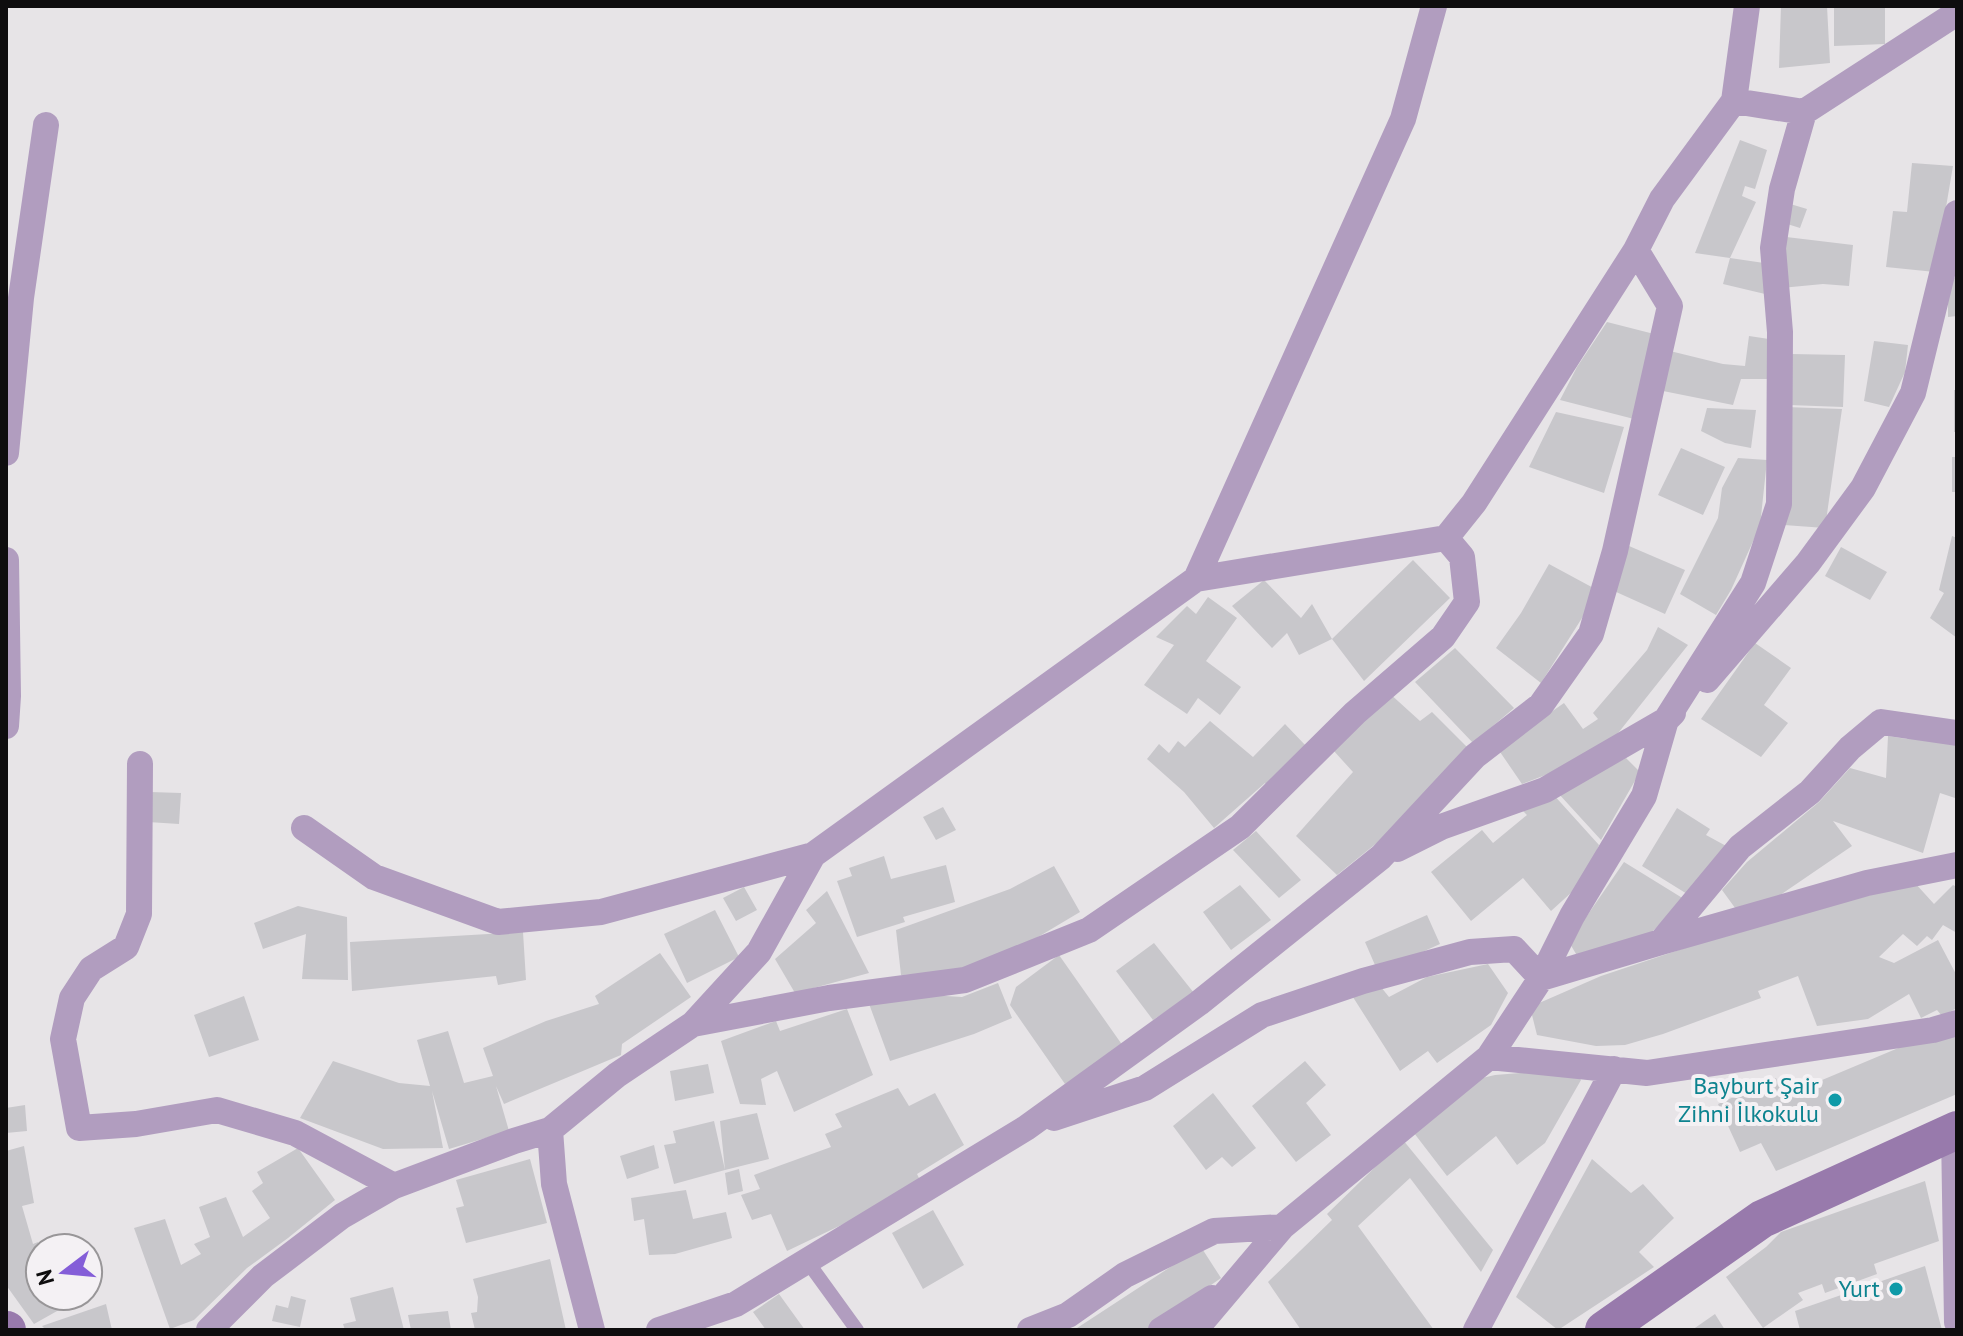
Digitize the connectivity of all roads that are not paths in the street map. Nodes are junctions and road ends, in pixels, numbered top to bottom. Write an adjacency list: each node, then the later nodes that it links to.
1 (1434, 6): 12 (street)
2 (1747, 6): 4 (street)
3 (1957, 13): 5 (street)
4 (1734, 101): 5 (street); 8 (street)
5 (1804, 112): 13 (street)
6 (46, 125): 9 (street)
7 (1957, 213): 13 (street)
8 (1636, 250): 10 (street); 19 (street)
9 (6, 453)
10 (1446, 538): 12 (street); 24 (street)
11 (6, 560): 14 (street)
12 (1196, 579): 18 (street)
13 (1666, 720): 19 (street); 22 (street)
14 (6, 726)
15 (1957, 733): 21 (street)
16 (140, 764): 30 (street)
17 (304, 828): 18 (street)
18 (813, 855): 24 (street)
19 (1381, 857): 27 (street)
20 (1957, 865): 21 (street)
21 (1661, 942): 22 (street)
22 (1541, 978): 25 (street); 27 (street)
23 (1957, 1023): 26 (street)
24 (693, 1024): 28 (street)
25 (1489, 1057): 26 (street); 31 (street)
26 (1614, 1069): 44 (street)
27 (1026, 1128): 32 (street)
28 (550, 1130): 30 (street); 38 (street)
29 (1955, 1131): 35 (street); 45 (main road)
30 (394, 1186): 37 (street)
31 (1282, 1227): 33 (street); 41 (street)
32 (807, 1261): 39 (street); 40 (lane)
33 (1235, 1283): 42 (street); 43 (street)
34 (6, 1317): 36 (street)
35 (1957, 1322)
36 (19, 1330)
37 (209, 1330)
38 (592, 1330)
39 (659, 1330)
40 (857, 1330)
41 (1030, 1330)
42 (1161, 1330)
43 (1195, 1330)
44 (1476, 1330)
45 (1604, 1330)

